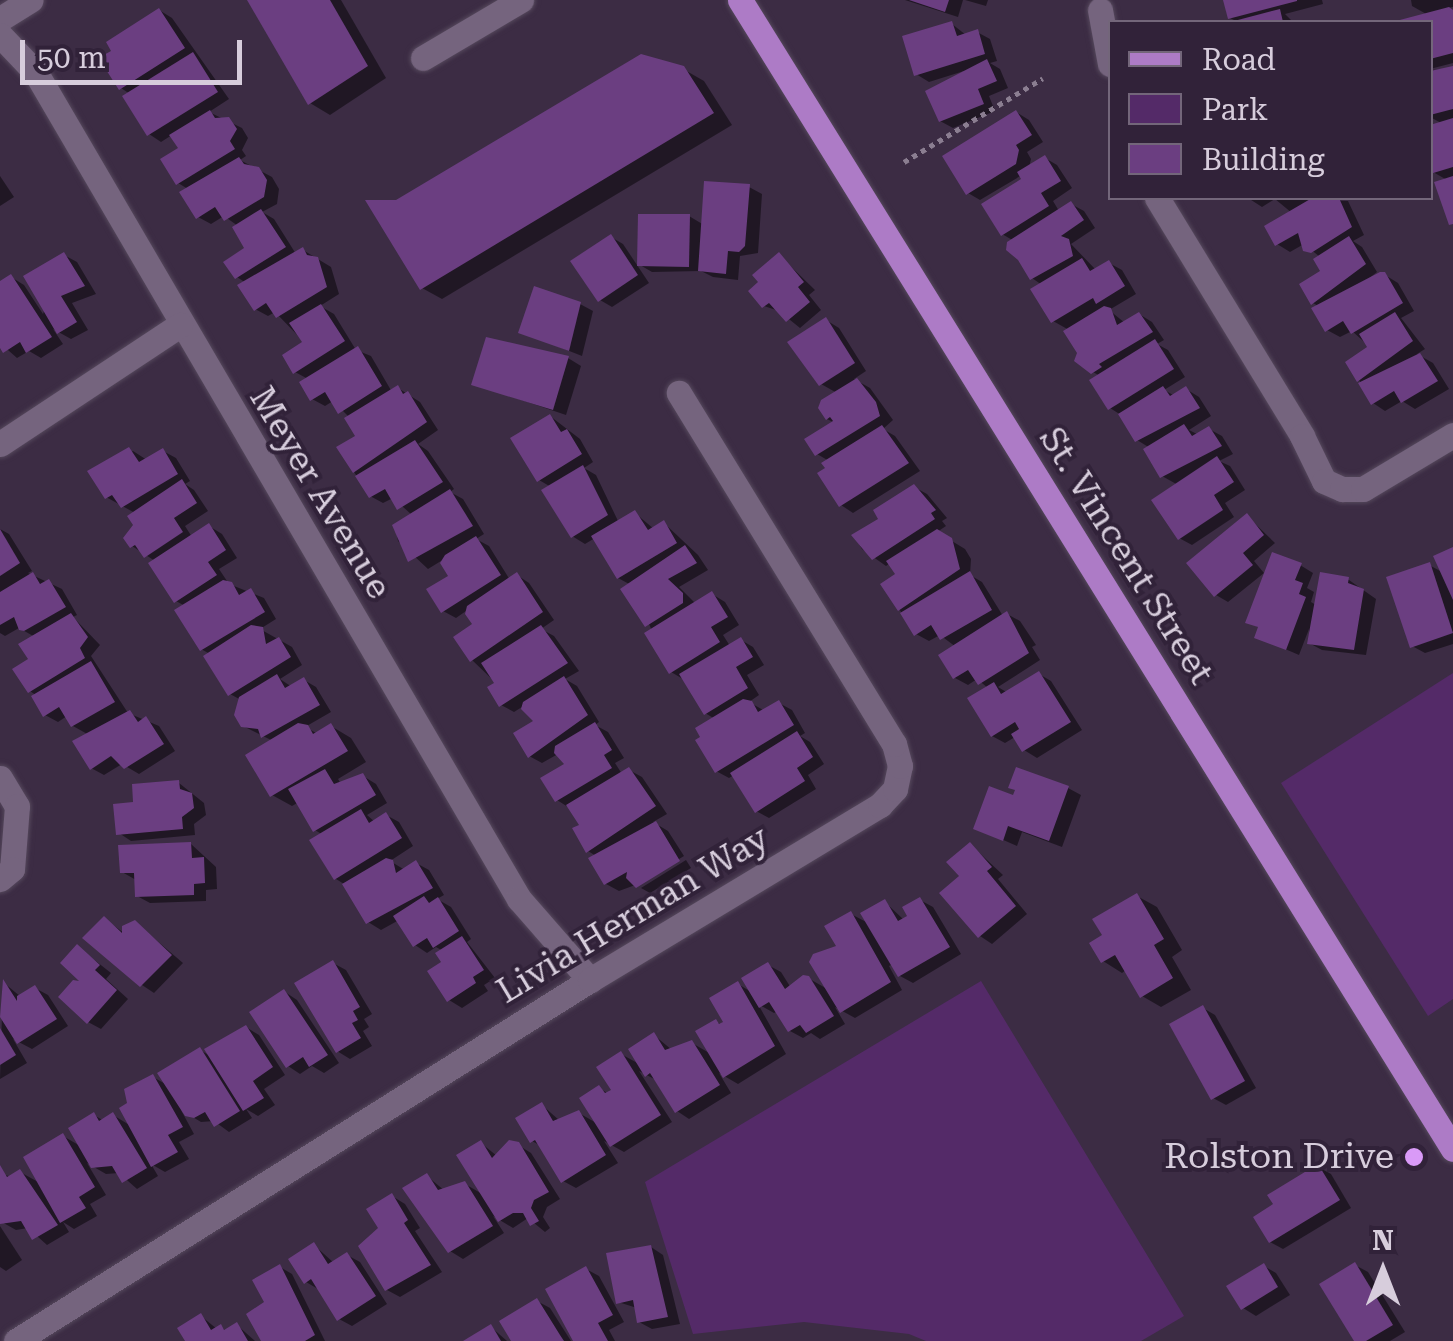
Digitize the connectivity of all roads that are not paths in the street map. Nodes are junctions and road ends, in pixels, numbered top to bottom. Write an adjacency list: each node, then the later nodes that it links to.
1 (31, 0): 5 (street)
2 (521, 0): 8 (street)
3 (740, 0): 17 (main road, St. Vincent Street)
4 (1100, 10): 7 (street)
5 (0, 19)
6 (0, 36): 10 (street, Meyer Avenue)
7 (1108, 53)
8 (422, 58)
9 (1158, 200): 12 (street)
10 (180, 326): 13 (street); 16 (street, Meyer Avenue)
11 (679, 393): 16 (street, Livia Herman Way)
12 (1453, 435)
13 (0, 444)
14 (0, 778): 15 (street)
15 (0, 879)
16 (590, 980): 18 (street, Livia Herman Way)
17 (1453, 1149)
18 (16, 1341)

